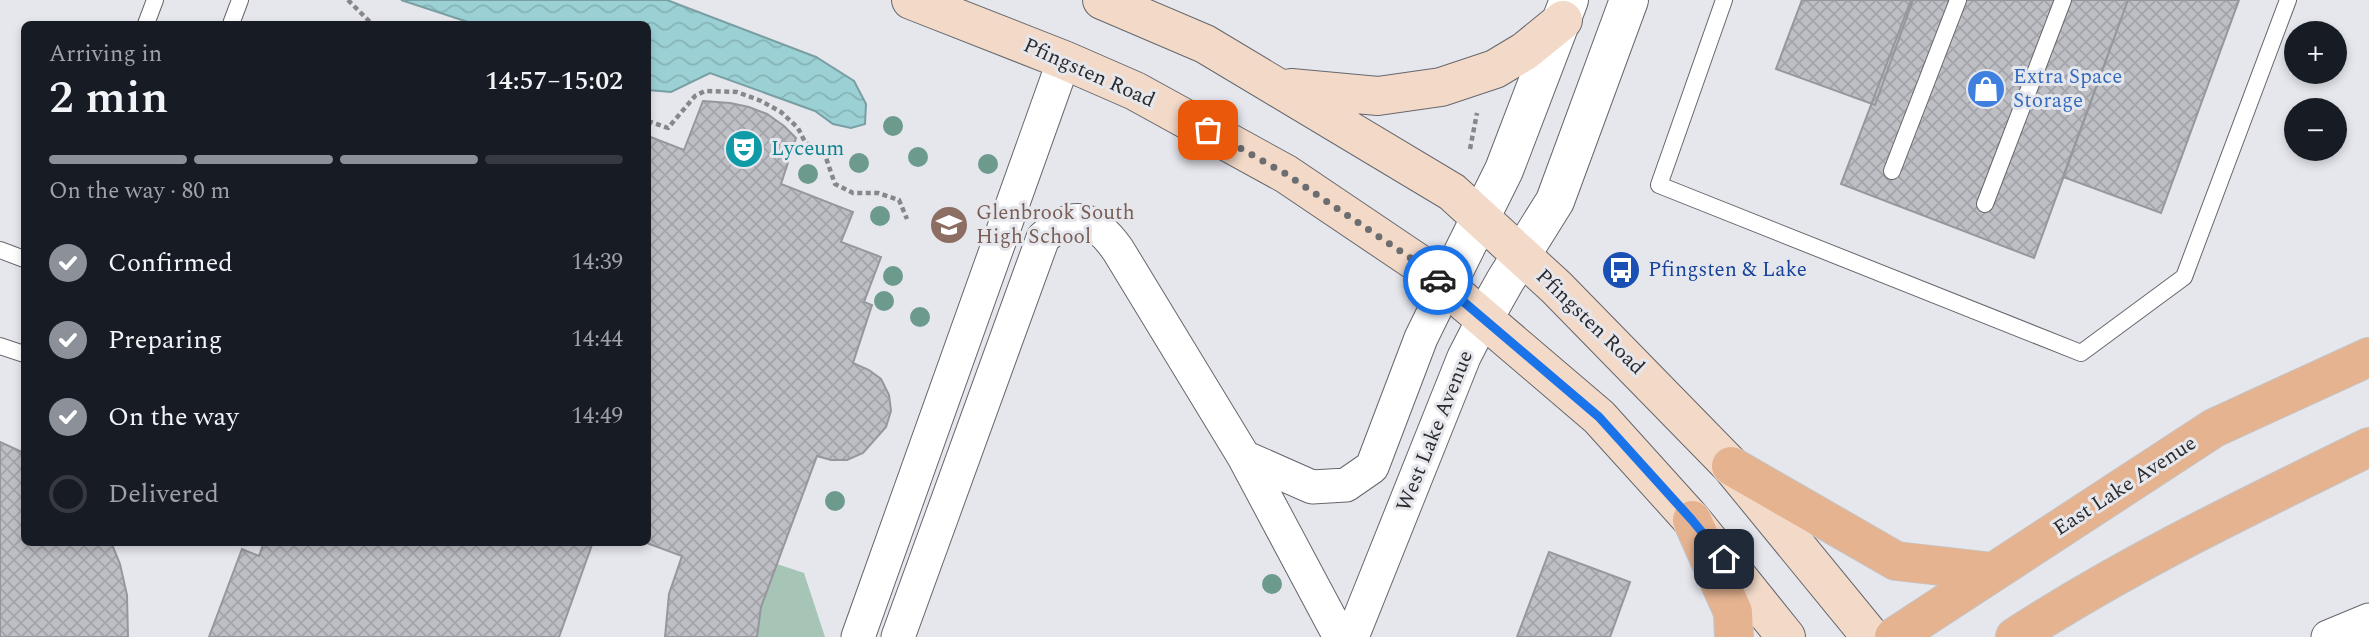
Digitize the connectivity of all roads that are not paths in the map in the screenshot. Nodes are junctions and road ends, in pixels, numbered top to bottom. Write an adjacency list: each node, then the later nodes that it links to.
1 (155, 0): 11 (lane)
2 (240, 0): 12 (lane)
3 (911, 0): 13 (main road, Pfingsten Road)
4 (1102, 0): 14 (main road, Pfingsten Road)
5 (1629, 0): 19 (street, West Lake Avenue)
6 (1724, 0): 9 (lane)
7 (1958, 0): 15 (lane)
8 (2063, 0): 16 (lane)
9 (2288, 0)
10 (1566, 10): 14 (main road); 17 (street)
11 (147, 21)
12 (232, 21)
13 (1064, 60): 21 (main road, Pfingsten Road); 32 (street)
14 (1281, 87): 17 (main road, Pfingsten Road)
15 (1892, 171)
16 (1984, 204)
17 (1480, 218): 19 (main road, Pfingsten Road); 21 (street)
18 (0, 250): 20 (lane)
19 (1521, 255): 22 (street, West Lake Avenue); 28 (main road, Pfingsten Road)
20 (21, 258)
21 (1446, 287): 22 (main road, Pfingsten Road); 27 (street)
22 (1483, 320): 29 (main road, Pfingsten Road); 35 (street, West Lake Avenue)
23 (0, 346): 24 (lane)
24 (21, 354)
25 (2369, 357): 30 (main road, East Lake Avenue)
26 (2369, 447): 40 (main road)
27 (1244, 457): 33 (street); 34 (street)
28 (1731, 467): 30 (main road); 38 (main road, Pfingsten Road)
29 (1692, 520): 36 (main road); 37 (main road, Pfingsten Road)
30 (1993, 572): 39 (main road, East Lake Avenue)
31 (2369, 620): 41 (street)
32 (858, 637)
33 (898, 637)
34 (1340, 637)
35 (1352, 637)
36 (1734, 637)
37 (1786, 637)
38 (1871, 637)
39 (1894, 637)
40 (2015, 637)
41 (2328, 637)

